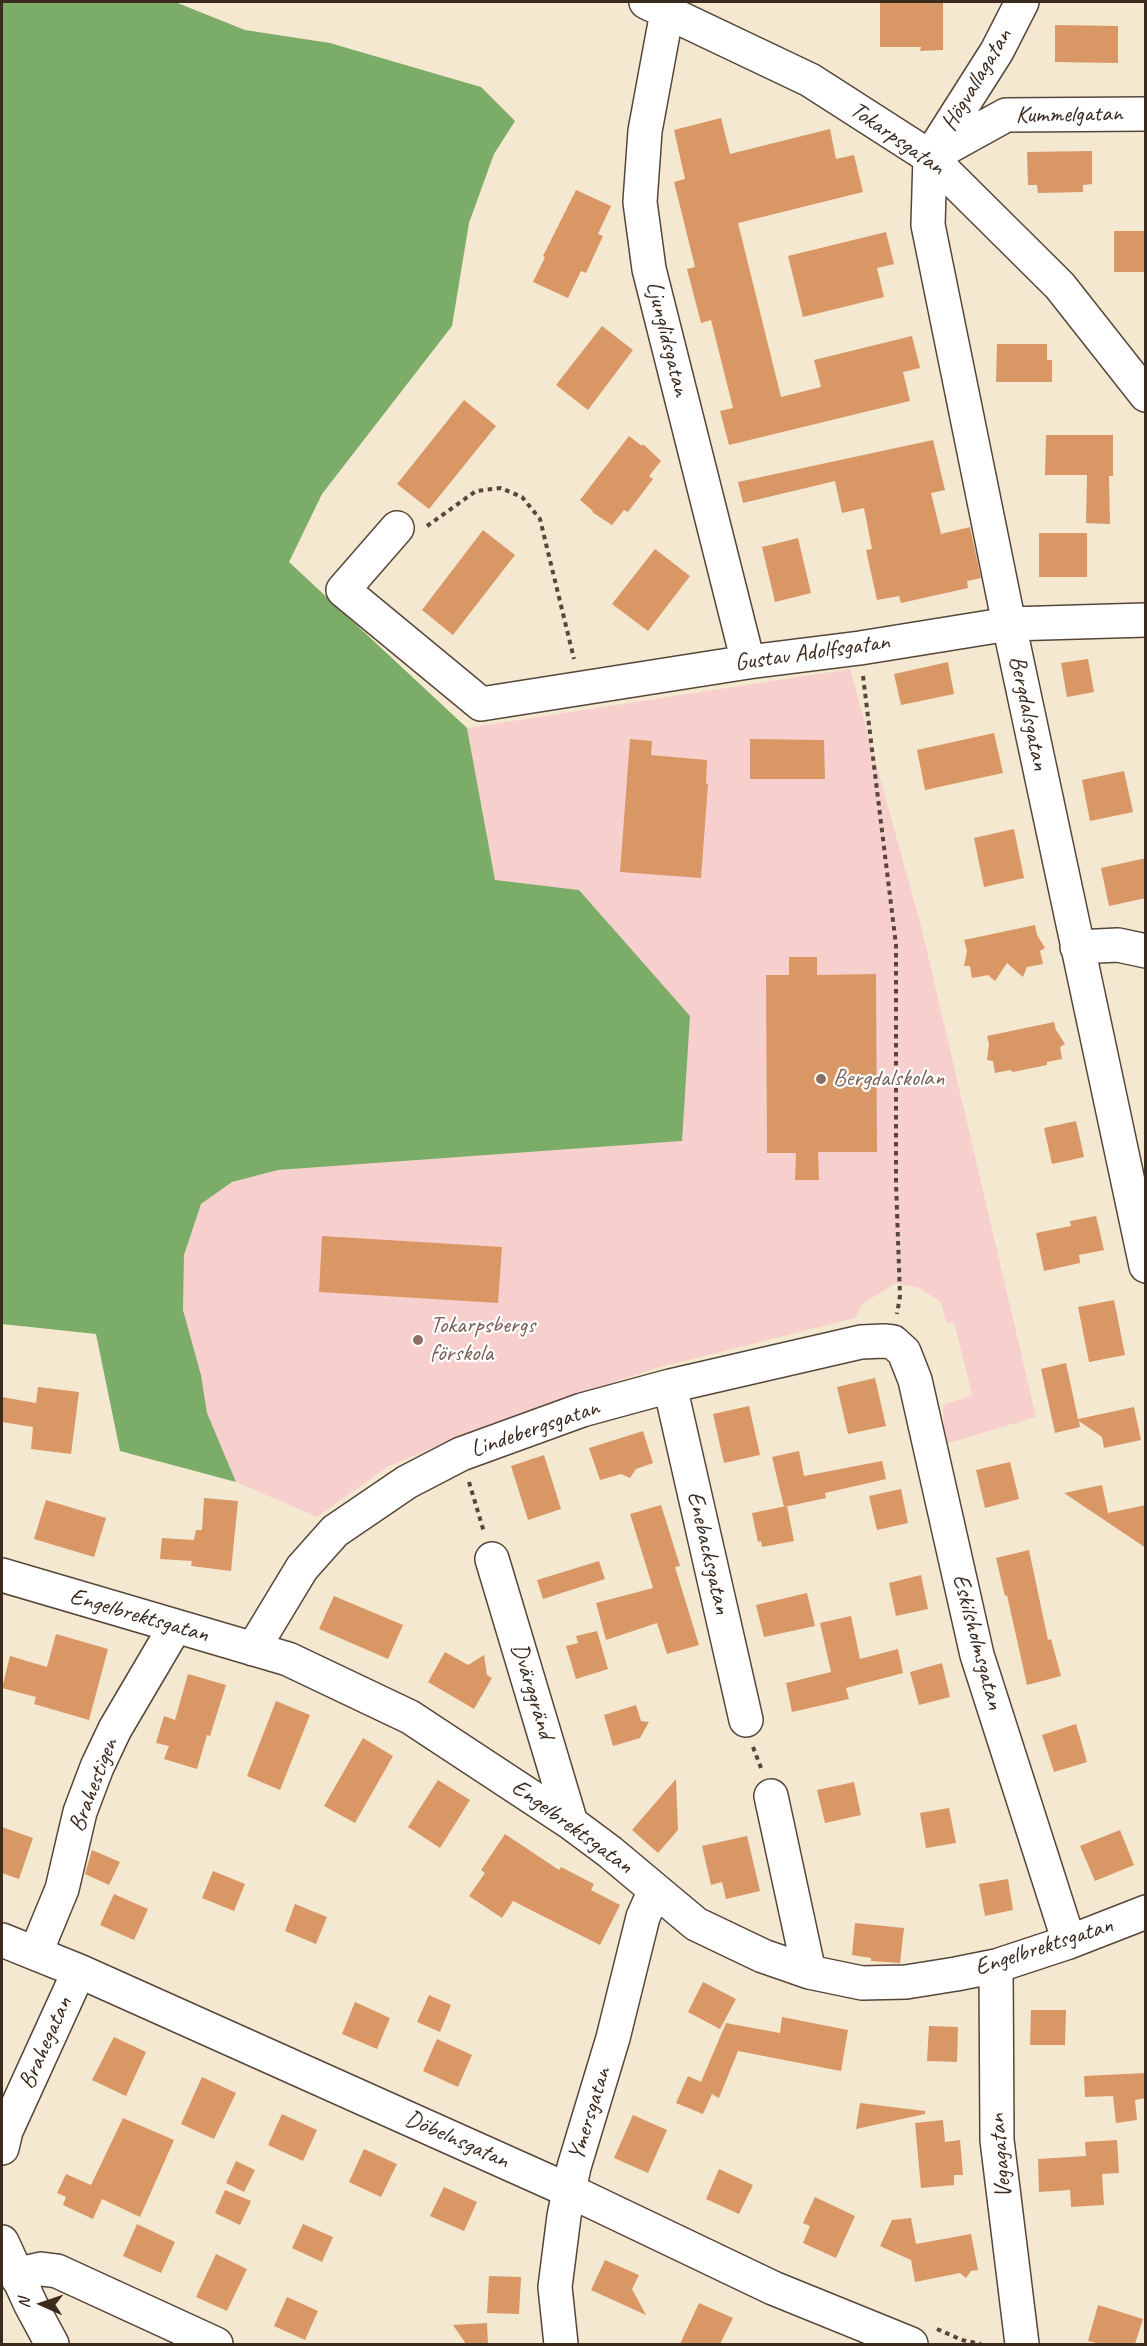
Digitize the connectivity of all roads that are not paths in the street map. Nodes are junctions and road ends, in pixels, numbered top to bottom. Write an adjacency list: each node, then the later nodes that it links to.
1 (1022, 2): 4 (street, Högvallagatan)
2 (657, 7): 4 (street, Tokarpsgatan); 9 (street, Ljunglidsgatan)
3 (1146, 114): 4 (street, Kummelgatan)
4 (930, 157): 5 (street, Tokarpsgatan); 8 (street, Bergdalsgatan)
5 (1146, 395)
6 (397, 528): 9 (street, Gustav Adolfsgatan)
7 (1146, 620): 8 (street, Gustav Adolfsgatan)
8 (1009, 624): 9 (street, Gustav Adolfsgatan); 10 (street, Bergdalsgatan)
9 (748, 662)
10 (1077, 947): 11 (street); 12 (street, Bergdalsgatan)
11 (1146, 951)
12 (1146, 1266)
13 (893, 1342): 14 (street, Lindebergsgatan); 25 (street, Eskilsholmsgatan)
14 (670, 1386): 18 (street, Lindebergsgatan); 19 (street, Enebacksgatan)
15 (492, 1559): 21 (street, Dvärggränd)
16 (2, 1575): 17 (street, Engelbrektsgatan)
17 (175, 1627): 18 (street, Engelbrektsgatan); 26 (street, Brahestigen)
18 (253, 1649): 21 (street, Engelbrektsgatan)
19 (746, 1720)
20 (771, 1796): 29 (street)
21 (571, 1823): 22 (street, Engelbrektsgatan)
22 (655, 1890): 29 (street, Engelbrektsgatan); 31 (street, Ymersgatan)
23 (1146, 1912): 25 (street, Engelbrektsgatan)
24 (2, 1940): 26 (street, Döbelnsgatan)
25 (1069, 1942): 27 (street, Engelbrektsgatan)
26 (36, 1952): 28 (street, Döbelnsgatan)
27 (996, 1966): 29 (street, Engelbrektsgatan); 38 (street, Vegagatan)
28 (79, 1971): 30 (street, Brahegatan); 31 (street, Döbelnsgatan)
29 (809, 1972)
30 (2, 2148)
31 (570, 2191): 36 (street, Ymersgatan); 37 (street, Döbelnsgatan)
32 (2, 2242): 33 (street)
33 (18, 2279): 34 (street); 35 (street)
34 (52, 2344)
35 (216, 2344)
36 (561, 2344)
37 (911, 2344)
38 (1022, 2344)

